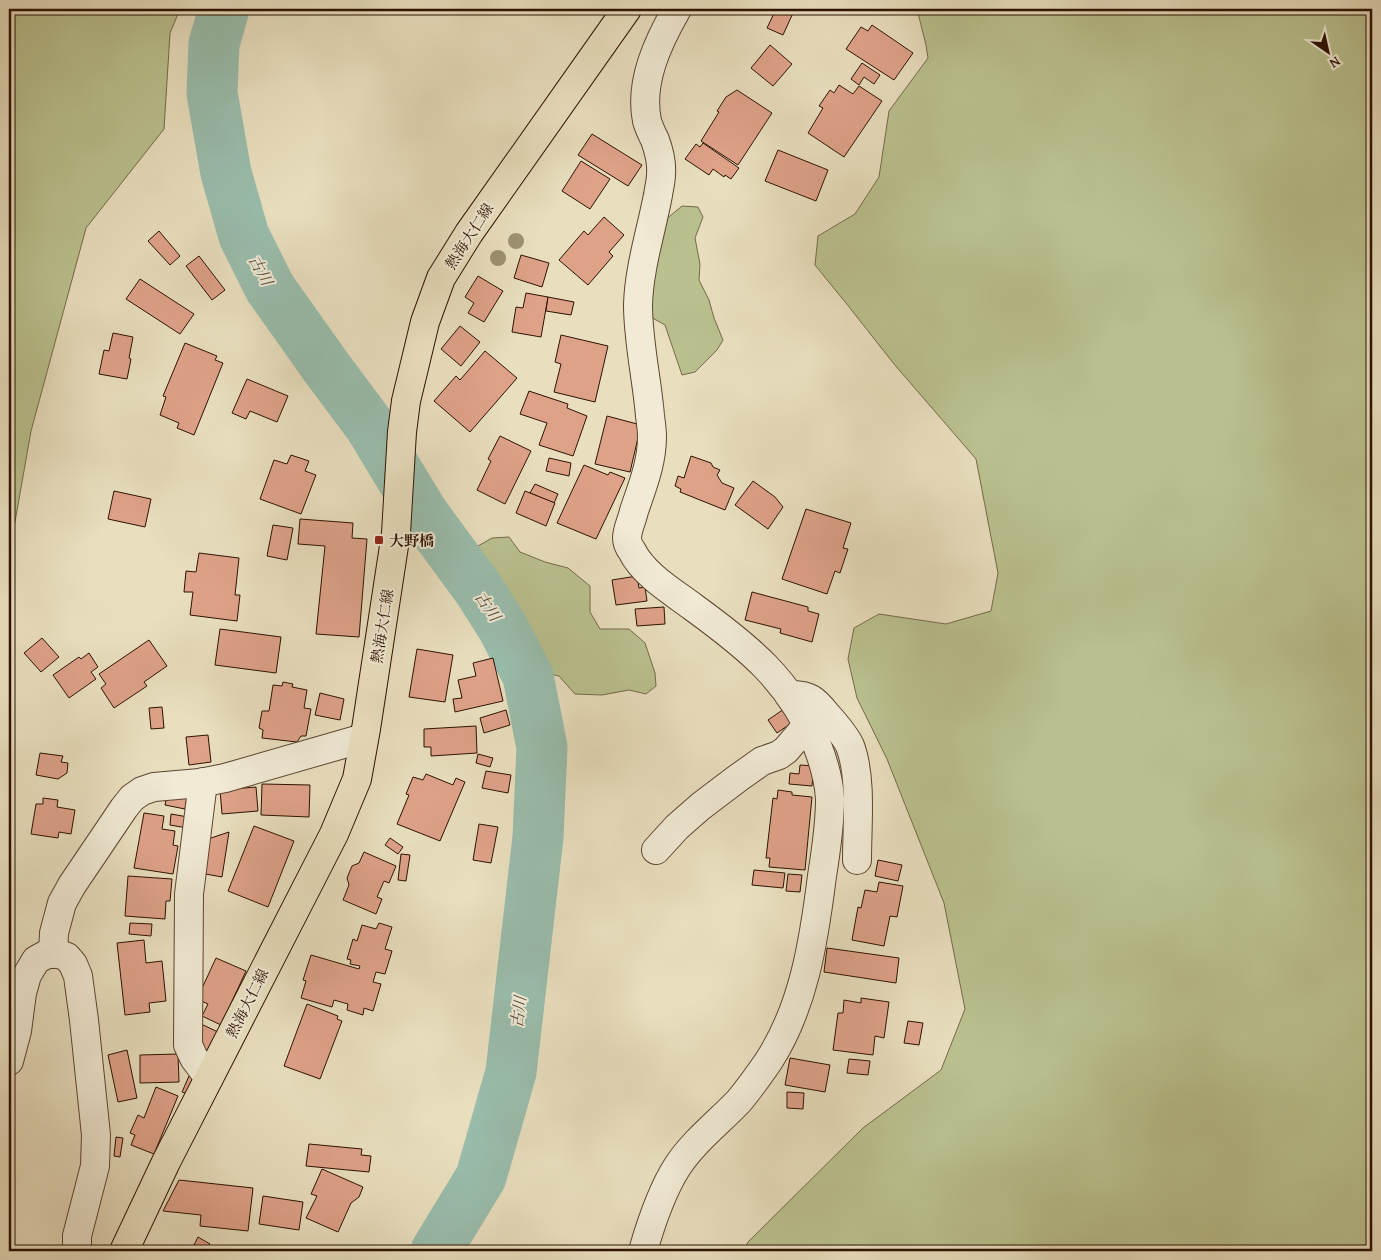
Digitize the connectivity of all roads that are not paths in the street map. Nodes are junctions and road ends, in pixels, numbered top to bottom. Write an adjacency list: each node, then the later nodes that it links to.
1 (627, 9): 5 (main road, 熱海大仁線)
2 (676, 9): 3 (street)
3 (790, 695): 4 (street); 8 (street)
4 (808, 724): 7 (street); 14 (street)
5 (364, 738): 6 (street); 11 (main road, 熱海大仁線)
6 (202, 782): 9 (street); 11 (street)
7 (656, 850)
8 (857, 860)
9 (53, 954): 10 (street); 12 (street)
10 (9, 1061)
11 (209, 1078): 13 (main road, 熱海大仁線)
12 (77, 1251)
13 (124, 1251)
14 (643, 1251)

